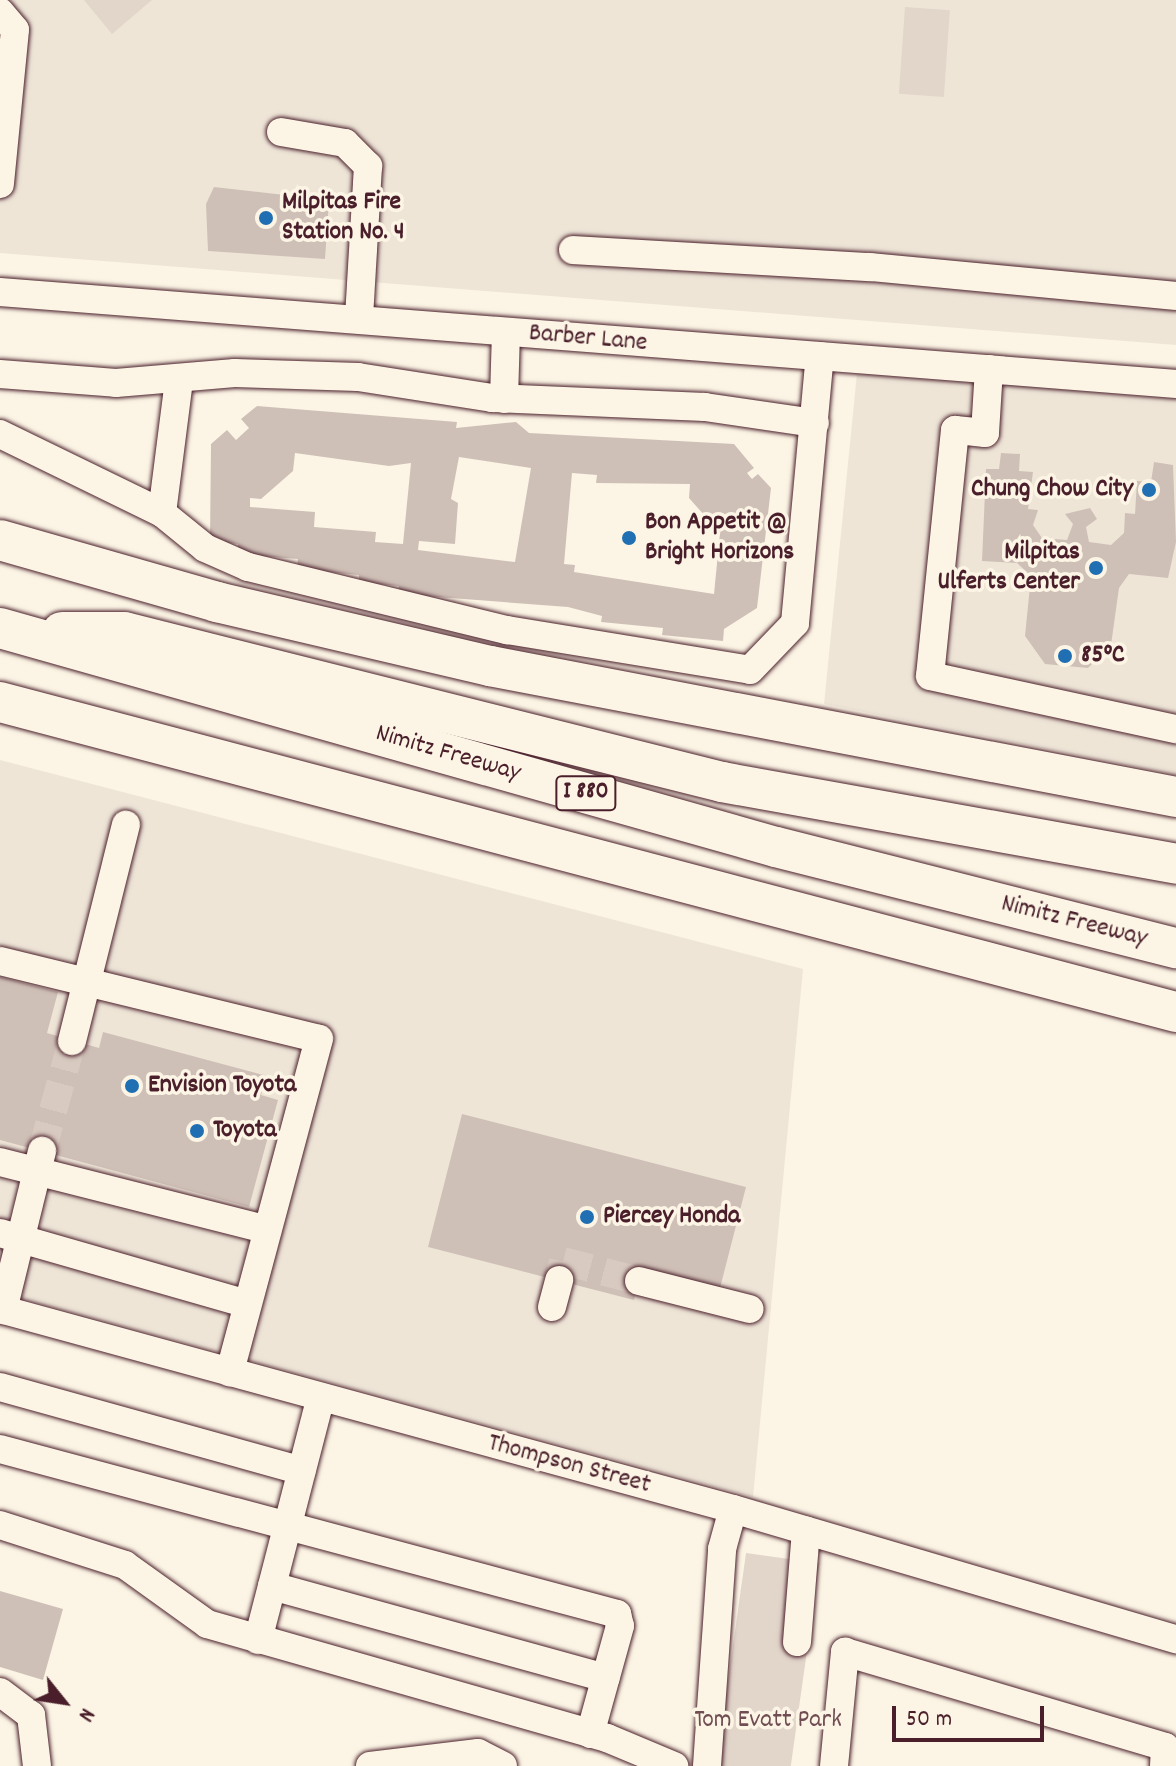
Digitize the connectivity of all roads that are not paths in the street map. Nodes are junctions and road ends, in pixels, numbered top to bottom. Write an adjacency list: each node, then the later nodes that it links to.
1 (0, 12): 3 (street)
2 (281, 132): 7 (street)
3 (0, 184)
4 (573, 250): 6 (street)
5 (0, 292): 7 (street, Barber Lane)
6 (1176, 296)
7 (359, 319): 8 (street, Barber Lane)
8 (506, 332): 9 (street, Barber Lane); 14 (street)
9 (820, 356): 10 (street, Barber Lane); 15 (street)
10 (989, 369): 13 (street, Barber Lane); 21 (street)
11 (0, 374): 12 (street)
12 (179, 381): 14 (street); 17 (street)
13 (1176, 384)
14 (504, 399): 15 (street)
15 (815, 423): 17 (street)
16 (0, 434): 17 (street)
17 (162, 513)
18 (0, 540): 22 (highway)
19 (7, 630): 24 (highway); 25 (highway, Nimitz Freeway / I 880)
20 (0, 702): 28 (highway, I 880)
21 (1176, 729)
22 (1176, 797)
23 (126, 825): 27 (street)
24 (1163, 862)
25 (1176, 948)
26 (0, 961): 27 (street)
27 (88, 983): 29 (street); 32 (street)
28 (1176, 1012)
29 (72, 1041)
30 (0, 1162): 31 (street)
31 (40, 1162): 32 (street); 33 (street)
32 (268, 1230): 35 (street)
33 (10, 1236): 35 (street); 37 (street)
34 (639, 1281): 36 (street)
35 (247, 1304): 38 (street)
36 (750, 1309)
37 (2, 1310): 38 (street, Thompson Street)
38 (230, 1372): 40 (street, Thompson Street)
39 (0, 1387): 42 (street)
40 (321, 1397): 42 (street); 43 (street, Thompson Street)
41 (0, 1449): 45 (street)
42 (302, 1471): 45 (street)
43 (733, 1509): 46 (street, Thompson Street); 59 (street)
44 (0, 1525): 49 (street)
45 (288, 1526): 47 (street); 51 (street)
46 (806, 1530): 48 (street, Thompson Street); 50 (street)
47 (272, 1586): 49 (street); 51 (street)
48 (1176, 1639)
49 (258, 1640): 53 (street)
50 (797, 1642)
51 (606, 1678): 53 (street)
52 (0, 1692): 55 (street)
53 (590, 1734): 58 (street)
54 (1164, 1757): 60 (street)
55 (37, 1766)
56 (370, 1766): 57 (street)
57 (503, 1766)
58 (674, 1766)
59 (707, 1766)
60 (834, 1766)

